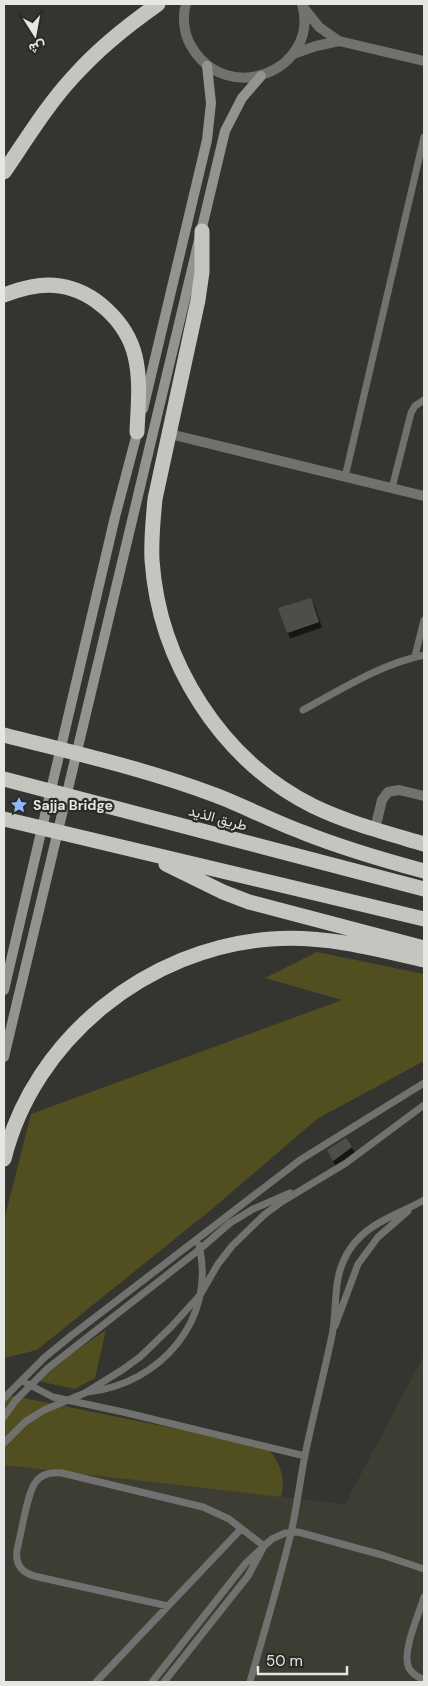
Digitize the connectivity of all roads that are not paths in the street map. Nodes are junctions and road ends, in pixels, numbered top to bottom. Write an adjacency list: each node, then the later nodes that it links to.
1 (158, 4): 10 (highway)
2 (186, 4): 7 (street)
3 (303, 6): 4 (street); 5 (street)
4 (339, 41): 5 (street); 6 (street)
5 (293, 54): 8 (street)
6 (424, 61)
7 (207, 66): 8 (street); 14 (main road)
8 (261, 76): 11 (main road)
9 (424, 137): 16 (lane)
10 (4, 172)
11 (202, 231): 15 (highway); 36 (main road)
12 (4, 295): 14 (highway)
13 (424, 400): 17 (lane)
14 (138, 432): 35 (main road)
15 (170, 434): 16 (street); 27 (highway)
16 (345, 476): 17 (street)
17 (392, 488): 18 (street)
18 (424, 496)
19 (424, 620): 21 (lane)
20 (424, 654): 21 (lane)
21 (416, 656): 22 (lane)
22 (303, 710)
23 (4, 735): 30 (highway)
24 (4, 779): 31 (highway, طريق الذيد)
25 (424, 796): 27 (street)
26 (4, 819): 29 (highway)
27 (375, 829): 28 (highway)
28 (424, 844)
29 (145, 853): 32 (highway); 33 (highway)
30 (424, 871)
31 (424, 889)
32 (424, 919)
33 (424, 948)
34 (424, 960): 39 (highway)
35 (4, 990)
36 (4, 1056)
37 (424, 1083): 43 (lane)
38 (424, 1105): 40 (lane)
39 (4, 1159)
40 (302, 1189): 44 (lane); 45 (lane)
41 (424, 1200): 42 (lane)
42 (412, 1207): 46 (lane); 46 (lane)
43 (197, 1237): 44 (lane); 47 (lane)
44 (200, 1249): 45 (lane); 48 (lane)
45 (200, 1295): 49 (lane); 49 (lane)
46 (334, 1328): 54 (lane)
47 (21, 1380): 48 (lane); 50 (lane)
48 (29, 1385): 51 (lane); 52 (lane)
49 (85, 1393): 51 (lane)
50 (4, 1398)
51 (66, 1400): 53 (lane); 54 (lane)
52 (4, 1417)
53 (4, 1442)
54 (305, 1456): 56 (lane)
55 (241, 1529): 57 (lane); 60 (lane); 60 (lane)
56 (291, 1532): 57 (lane); 58 (lane); 65 (lane)
57 (264, 1546): 63 (lane); 64 (lane)
58 (424, 1569)
59 (424, 1598): 61 (lane)
60 (168, 1606): 62 (lane)
61 (424, 1680)
62 (96, 1682)
63 (152, 1682)
64 (164, 1682)
65 (250, 1682)

